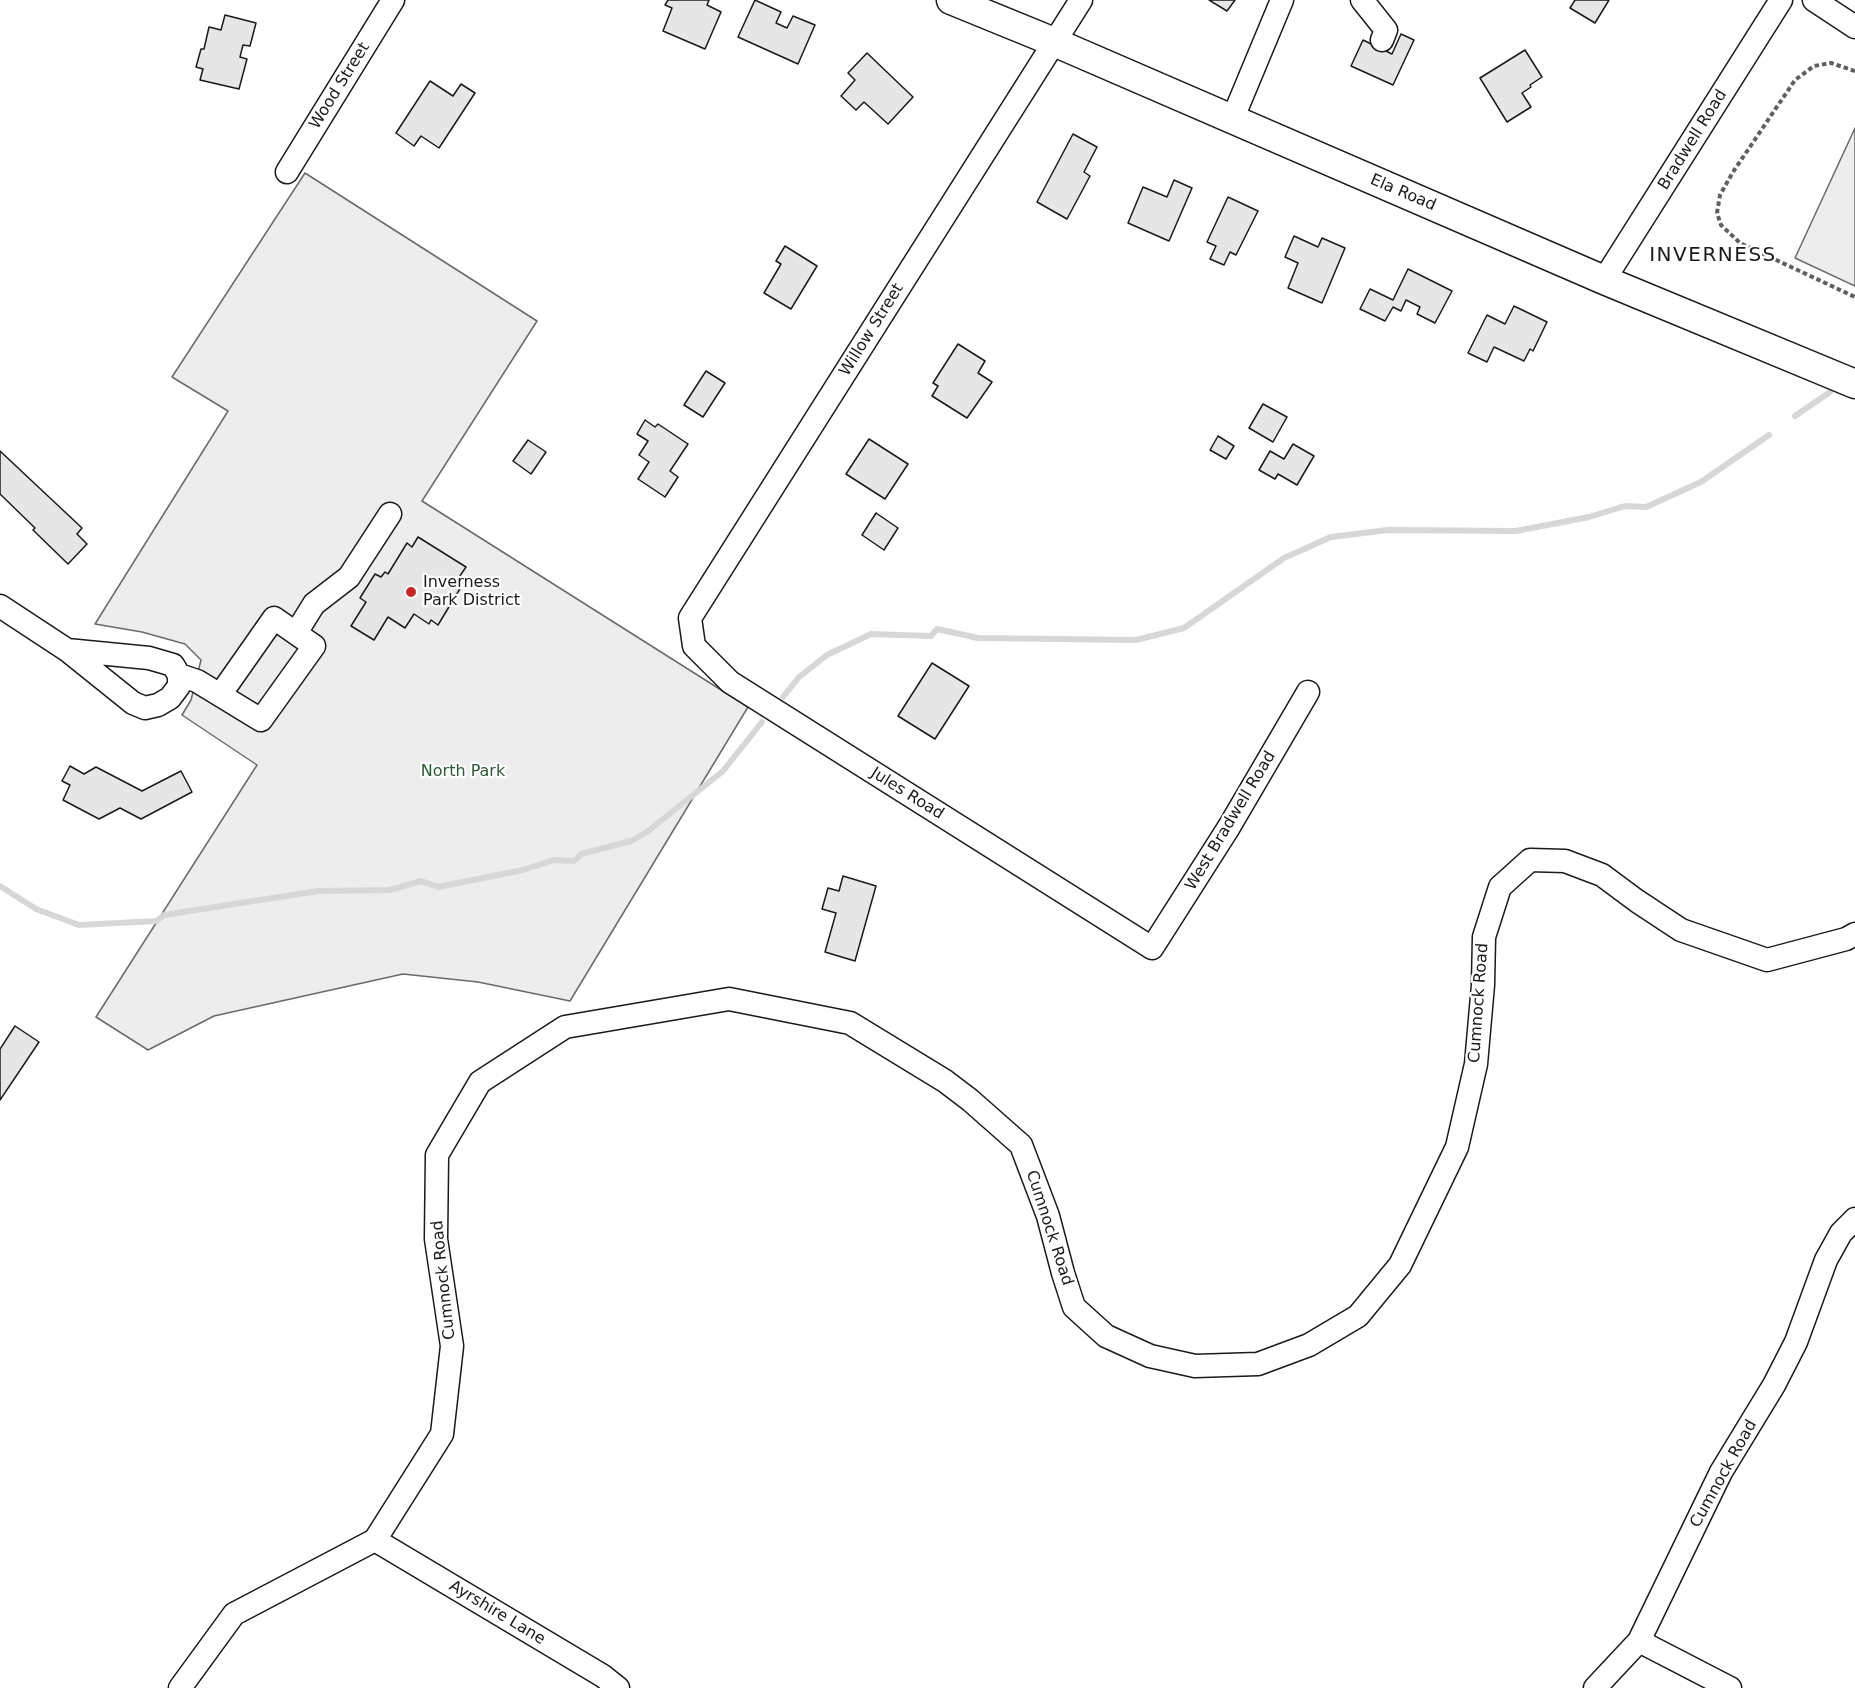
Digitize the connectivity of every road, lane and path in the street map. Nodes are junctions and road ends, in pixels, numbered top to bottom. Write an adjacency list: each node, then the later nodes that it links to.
1 (393, 0): 13 (street, Wood Street)
2 (951, 0): 10 (main road, Ela Road)
3 (1081, 0): 10 (street, Willow Street)
4 (1282, 0): 12 (street)
5 (1362, 0): 9 (street)
6 (1781, 0): 14 (street, Bradwell Road)
7 (1814, 0): 8 (street)
8 (1855, 27)
9 (1382, 40)
10 (1054, 42): 12 (main road, Ela Road); 19 (street, Willow Street)
11 (1855, 71): 15 (path)
12 (1232, 120): 14 (main road, Ela Road)
13 (287, 172)
14 (1604, 280): 16 (main road, Ela Road)
15 (1855, 297)
16 (1855, 384)
17 (390, 514): 20 (street)
18 (0, 606): 21 (street)
19 (690, 618): 26 (street, Jules Road)
20 (296, 633): 24 (street); 24 (street)
21 (67, 650): 22 (street); 22 (street)
22 (179, 675): 24 (street)
23 (1308, 692): 26 (street, West Bradwell Road)
24 (220, 695)
25 (1855, 934): 28 (street, Cumnock Road)
26 (1152, 948)
27 (1855, 1219): 29 (street, Cumnock Road)
28 (375, 1540): 30 (street); 31 (street, Ayrshire Lane)
29 (1639, 1641): 32 (street, Cumnock Road); 33 (street)
30 (180, 1688)
31 (618, 1688)
32 (1594, 1688)
33 (1730, 1688)

